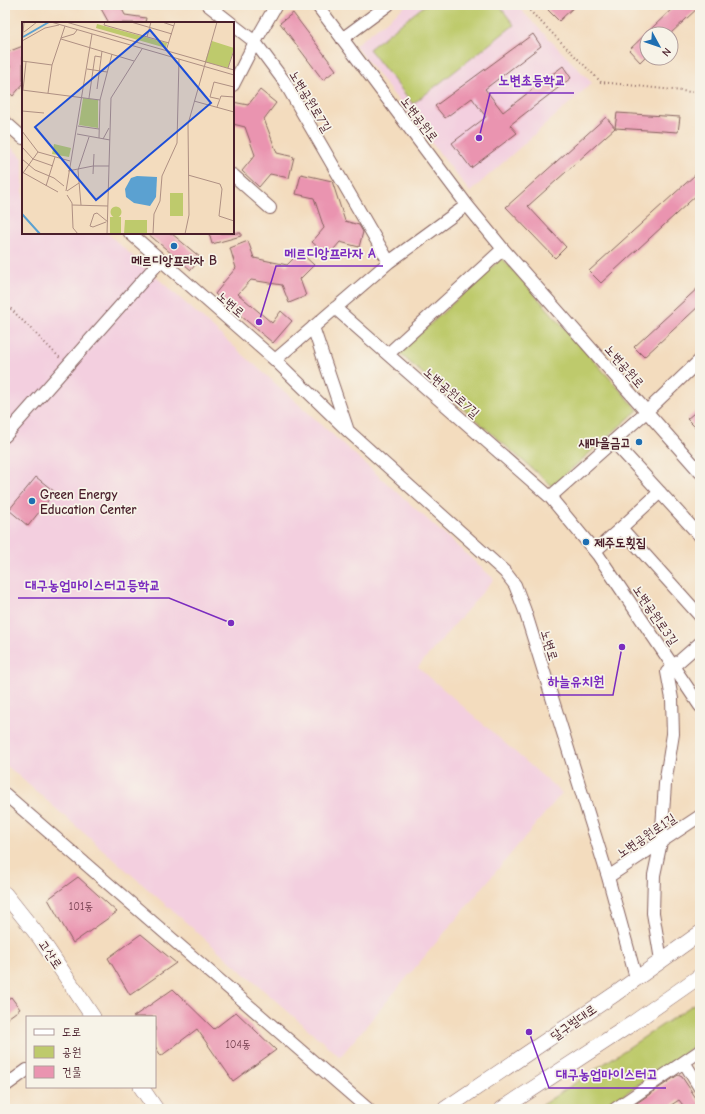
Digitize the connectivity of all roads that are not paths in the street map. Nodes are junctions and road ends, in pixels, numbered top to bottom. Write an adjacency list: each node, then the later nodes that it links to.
1 (208, 5): 5 (street, 노변공원로7길)
2 (276, 5): 8 (street)
3 (317, 5): 7 (street, 노변공원로)
4 (388, 5): 7 (street)
5 (229, 22)
6 (234, 26): 8 (street, 노변공원로7길)
7 (342, 39): 13 (street, 노변공원로)
8 (255, 42): 9 (street); 18 (street, 노변공원로7길)
9 (234, 83)
10 (5, 122): 11 (street)
11 (22, 137)
12 (234, 176): 14 (street)
13 (467, 205): 16 (street, 노변공원로); 18 (street)
14 (270, 208)
15 (132, 234): 17 (street, 노변로)
16 (503, 249): 21 (street); 24 (street, 노변공원로)
17 (161, 260): 22 (street, 노변로); 26 (street)
18 (389, 262): 19 (street)
19 (335, 308): 20 (street); 21 (street, 노변공원로7길)
20 (313, 327): 22 (street); 25 (street, 노변로)
21 (388, 354): 30 (street, 노변공원로7길)
22 (275, 360): 25 (street, 노변로)
23 (700, 360): 24 (street)
24 (646, 412): 27 (street); 28 (street, 노변공원로)
25 (347, 430): 41 (street, 노변로)
26 (5, 436)
27 (613, 441): 29 (street); 30 (street)
28 (700, 472)
29 (660, 492): 31 (street); 32 (street)
30 (550, 497): 33 (street, 노변공원로3길)
31 (621, 528): 33 (street); 34 (street)
32 (700, 536)
33 (595, 551): 36 (street, 노변공원로3길)
34 (700, 616)
35 (700, 643): 36 (street, 노변공원로3길)
36 (673, 666): 37 (street); 40 (street)
37 (700, 706)
38 (5, 794): 56 (street)
39 (700, 816): 40 (street, 노변공원로1길)
40 (661, 842): 41 (street, 노변공원로1길); 44 (street)
41 (608, 877): 46 (street, 노변로)
42 (5, 894): 47 (main road, 고산로)
43 (700, 933): 44 (main road, 달구벌대로)
44 (662, 960): 46 (main road, 달구벌대로)
45 (700, 976): 54 (main road)
46 (636, 978): 57 (main road, 달구벌대로)
47 (92, 1016)
48 (700, 1051): 49 (street)
49 (684, 1062): 53 (street); 58 (street)
50 (26, 1071): 51 (street)
51 (5, 1086)
52 (142, 1088): 55 (main road)
53 (700, 1088)
54 (507, 1108)
55 (156, 1109)
56 (368, 1109)
57 (445, 1109)
58 (615, 1109)

